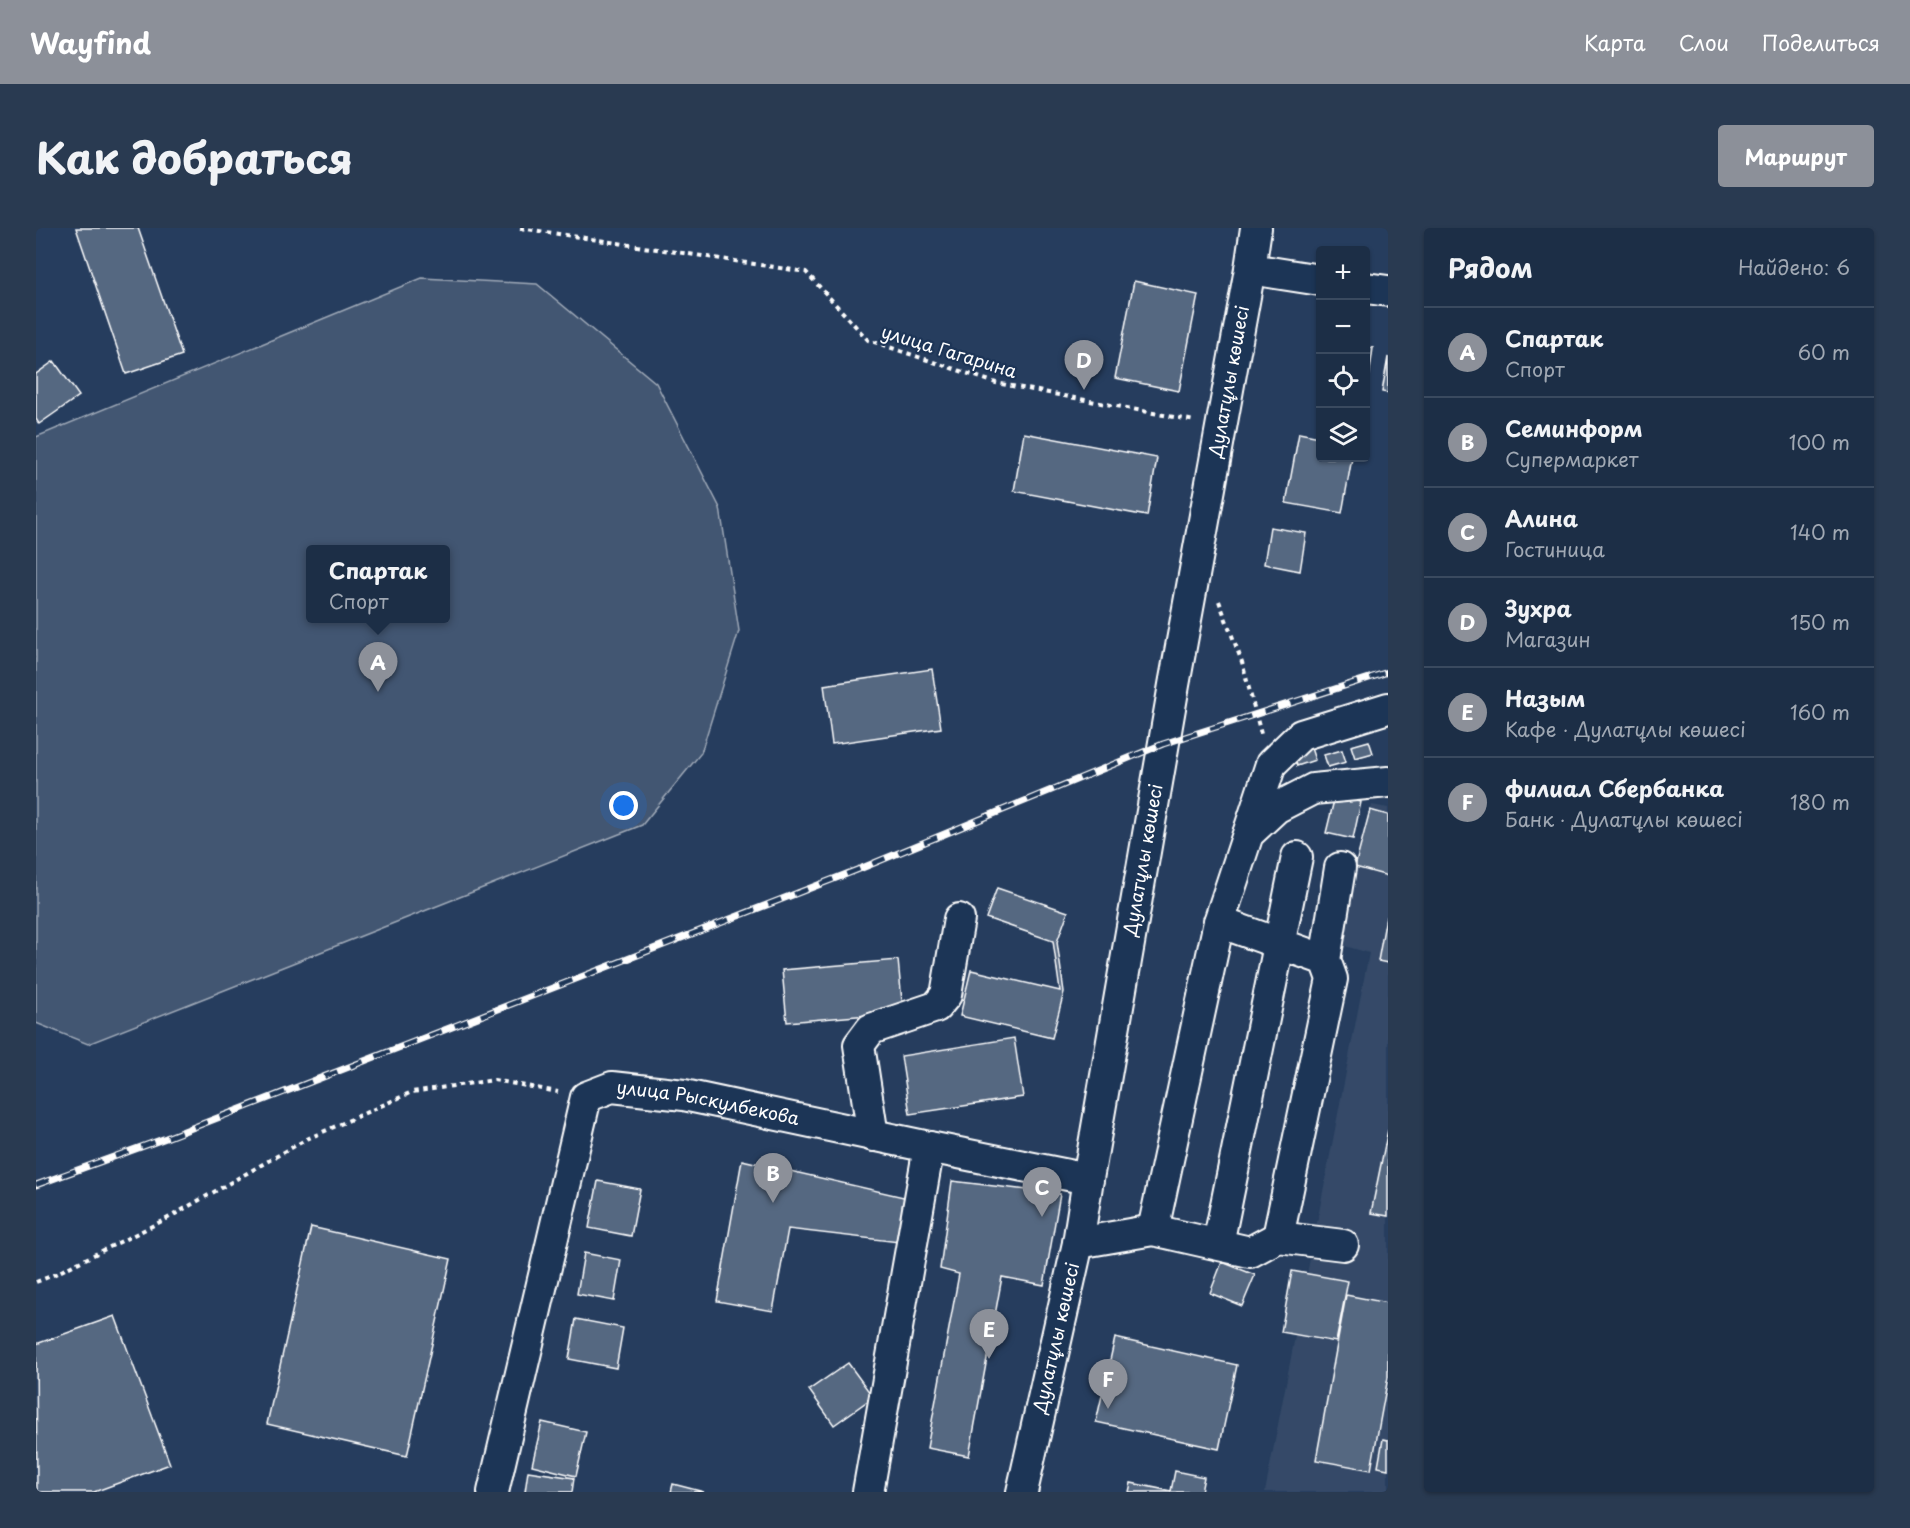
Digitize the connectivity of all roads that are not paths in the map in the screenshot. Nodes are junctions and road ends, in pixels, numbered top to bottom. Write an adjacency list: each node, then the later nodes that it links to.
1 (1256, 228): 2 (street, Дулатұлы көшесі)
2 (1250, 269): 3 (street); 17 (street, Дулатұлы көшесі)
3 (1316, 279)
4 (1370, 289): 5 (street)
5 (1388, 291)
6 (1388, 708): 8 (street)
7 (1388, 782): 8 (street)
8 (1248, 834): 12 (street)
9 (1297, 857): 13 (street)
10 (1340, 868): 14 (street)
11 (959, 919): 15 (street)
12 (1219, 922): 13 (street); 18 (street)
13 (1280, 944): 14 (street); 21 (street)
14 (1325, 960): 19 (street)
15 (873, 1136): 16 (street, улица Рыскулбекова); 23 (street, улица Рыскулбекова)
16 (929, 1147): 17 (street, улица Рыскулбекова); 24 (street)
17 (1088, 1179): 20 (street, Дулатұлы көшесі)
18 (1153, 1230): 20 (street); 21 (street)
19 (1278, 1237): 21 (street); 22 (street)
20 (1078, 1243): 25 (street, Дулатұлы көшесі)
21 (1218, 1244)
22 (1343, 1245)
23 (493, 1492)
24 (868, 1492)
25 (1022, 1492)

